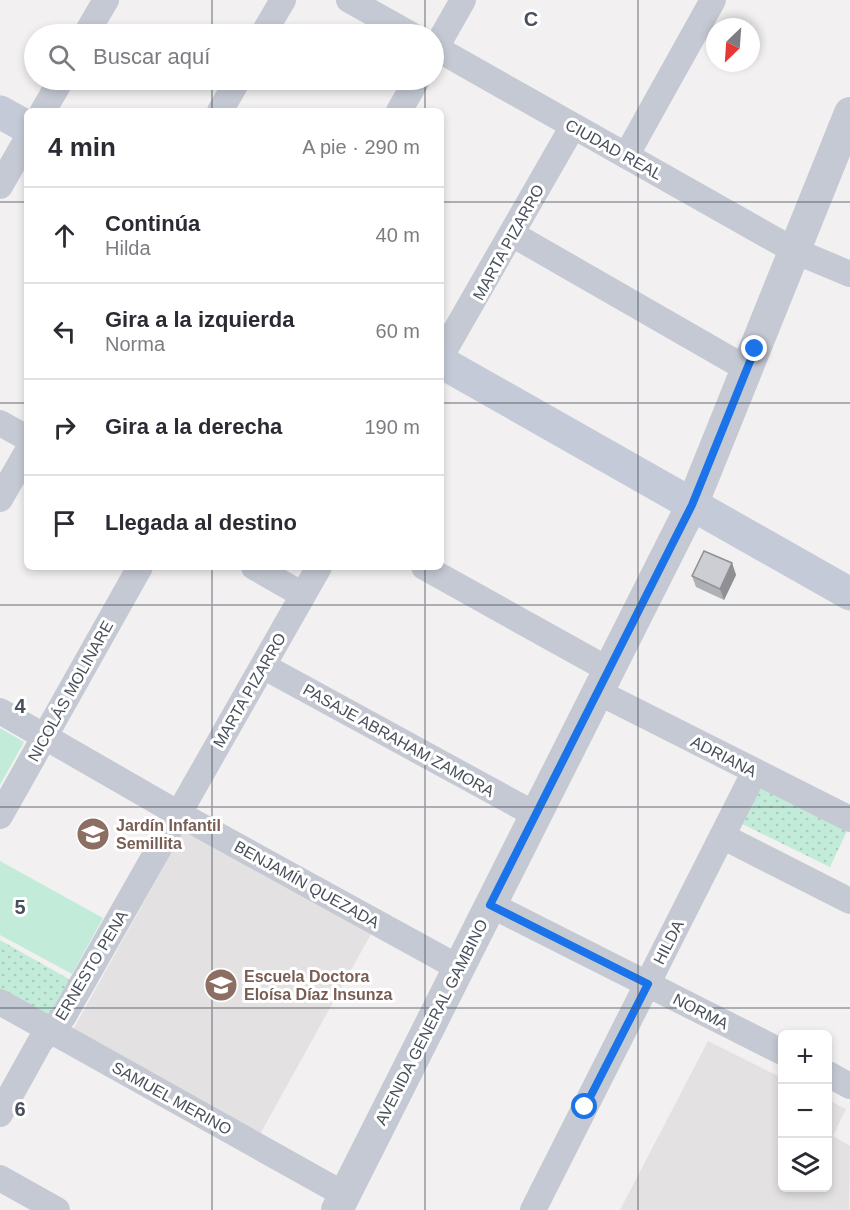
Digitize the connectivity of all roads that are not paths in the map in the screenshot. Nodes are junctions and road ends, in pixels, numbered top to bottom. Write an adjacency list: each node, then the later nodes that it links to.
1 (283, 0): 7 (street)
2 (349, 0): 8 (street)
3 (462, 0): 9 (street)
4 (713, 0): 22 (street)
5 (101, 2): 6 (street)
6 (91, 24)
7 (269, 24)
8 (392, 24)
9 (444, 32)
10 (444, 55): 20 (street, CIUDAD REAL)
11 (55, 90): 14 (street)
12 (232, 90): 15 (street)
13 (411, 90): 16 (street)
14 (45, 108)
15 (222, 108)
16 (401, 108)
17 (0, 112): 19 (main road)
18 (850, 113): 25 (street, AVENIDA GENERAL GAMBINO)
19 (24, 125)
20 (573, 126): 22 (street, CIUDAD REAL); 24 (street, MARTA PIZARRO)
21 (24, 144): 23 (street)
22 (626, 156): 25 (street, CIUDAD REAL)
23 (0, 186)
24 (512, 234): 27 (street, MARTA PIZARRO); 29 (street)
25 (795, 251): 26 (street, CIUDAD REAL); 29 (street, AVENIDA GENERAL GAMBINO)
26 (850, 274)
27 (444, 351)
28 (444, 364): 34 (main road)
29 (747, 369): 34 (street, AVENIDA GENERAL GAMBINO)
30 (0, 423): 31 (street)
31 (24, 436)
32 (24, 457): 33 (street)
33 (0, 499)
34 (692, 505): 39 (main road); 42 (street, AVENIDA GENERAL GAMBINO)
35 (138, 570): 44 (street, NICOLÁS MOLINARE)
36 (259, 570): 40 (street)
37 (317, 570): 40 (street, MARTA PIZARRO)
38 (429, 570): 42 (street, ADRIANA)
39 (847, 586)
40 (303, 595): 41 (street, MARTA PIZARRO)
41 (263, 666): 46 (street, MARTA PIZARRO); 47 (street, PASAJE ABRAHAM ZAMORA)
42 (603, 681): 45 (street, ADRIANA); 47 (street, AVENIDA GENERAL GAMBINO)
43 (0, 711): 44 (street, BENJAMÍN QUEZADA)
44 (45, 737): 46 (street, BENJAMÍN QUEZADA); 48 (street, NICOLÁS MOLINARE)
45 (755, 771): 49 (street, ADRIANA); 50 (street, HILDA)
46 (179, 814): 53 (street, BENJAMÍN QUEZADA); 56 (street, ERNESTO PENA)
47 (536, 815): 52 (street, AVENIDA GENERAL GAMBINO)
48 (0, 816)
49 (850, 819)
50 (722, 836): 51 (street); 54 (street, HILDA)
51 (848, 896)
52 (490, 905): 53 (street, AVENIDA GENERAL GAMBINO); 54 (street, NORMA)
53 (459, 968): 62 (street, AVENIDA GENERAL GAMBINO)
54 (648, 984): 57 (street, NORMA); 64 (street, HILDA)
55 (0, 1002): 56 (street, SAMUEL MERINO)
56 (51, 1031): 60 (street, ERNESTO PENA); 62 (street, SAMUEL MERINO)
57 (778, 1049)
58 (832, 1076): 59 (street)
59 (850, 1086)
60 (0, 1114)
61 (0, 1178): 63 (street)
62 (341, 1202)
63 (57, 1210)
64 (533, 1210)

